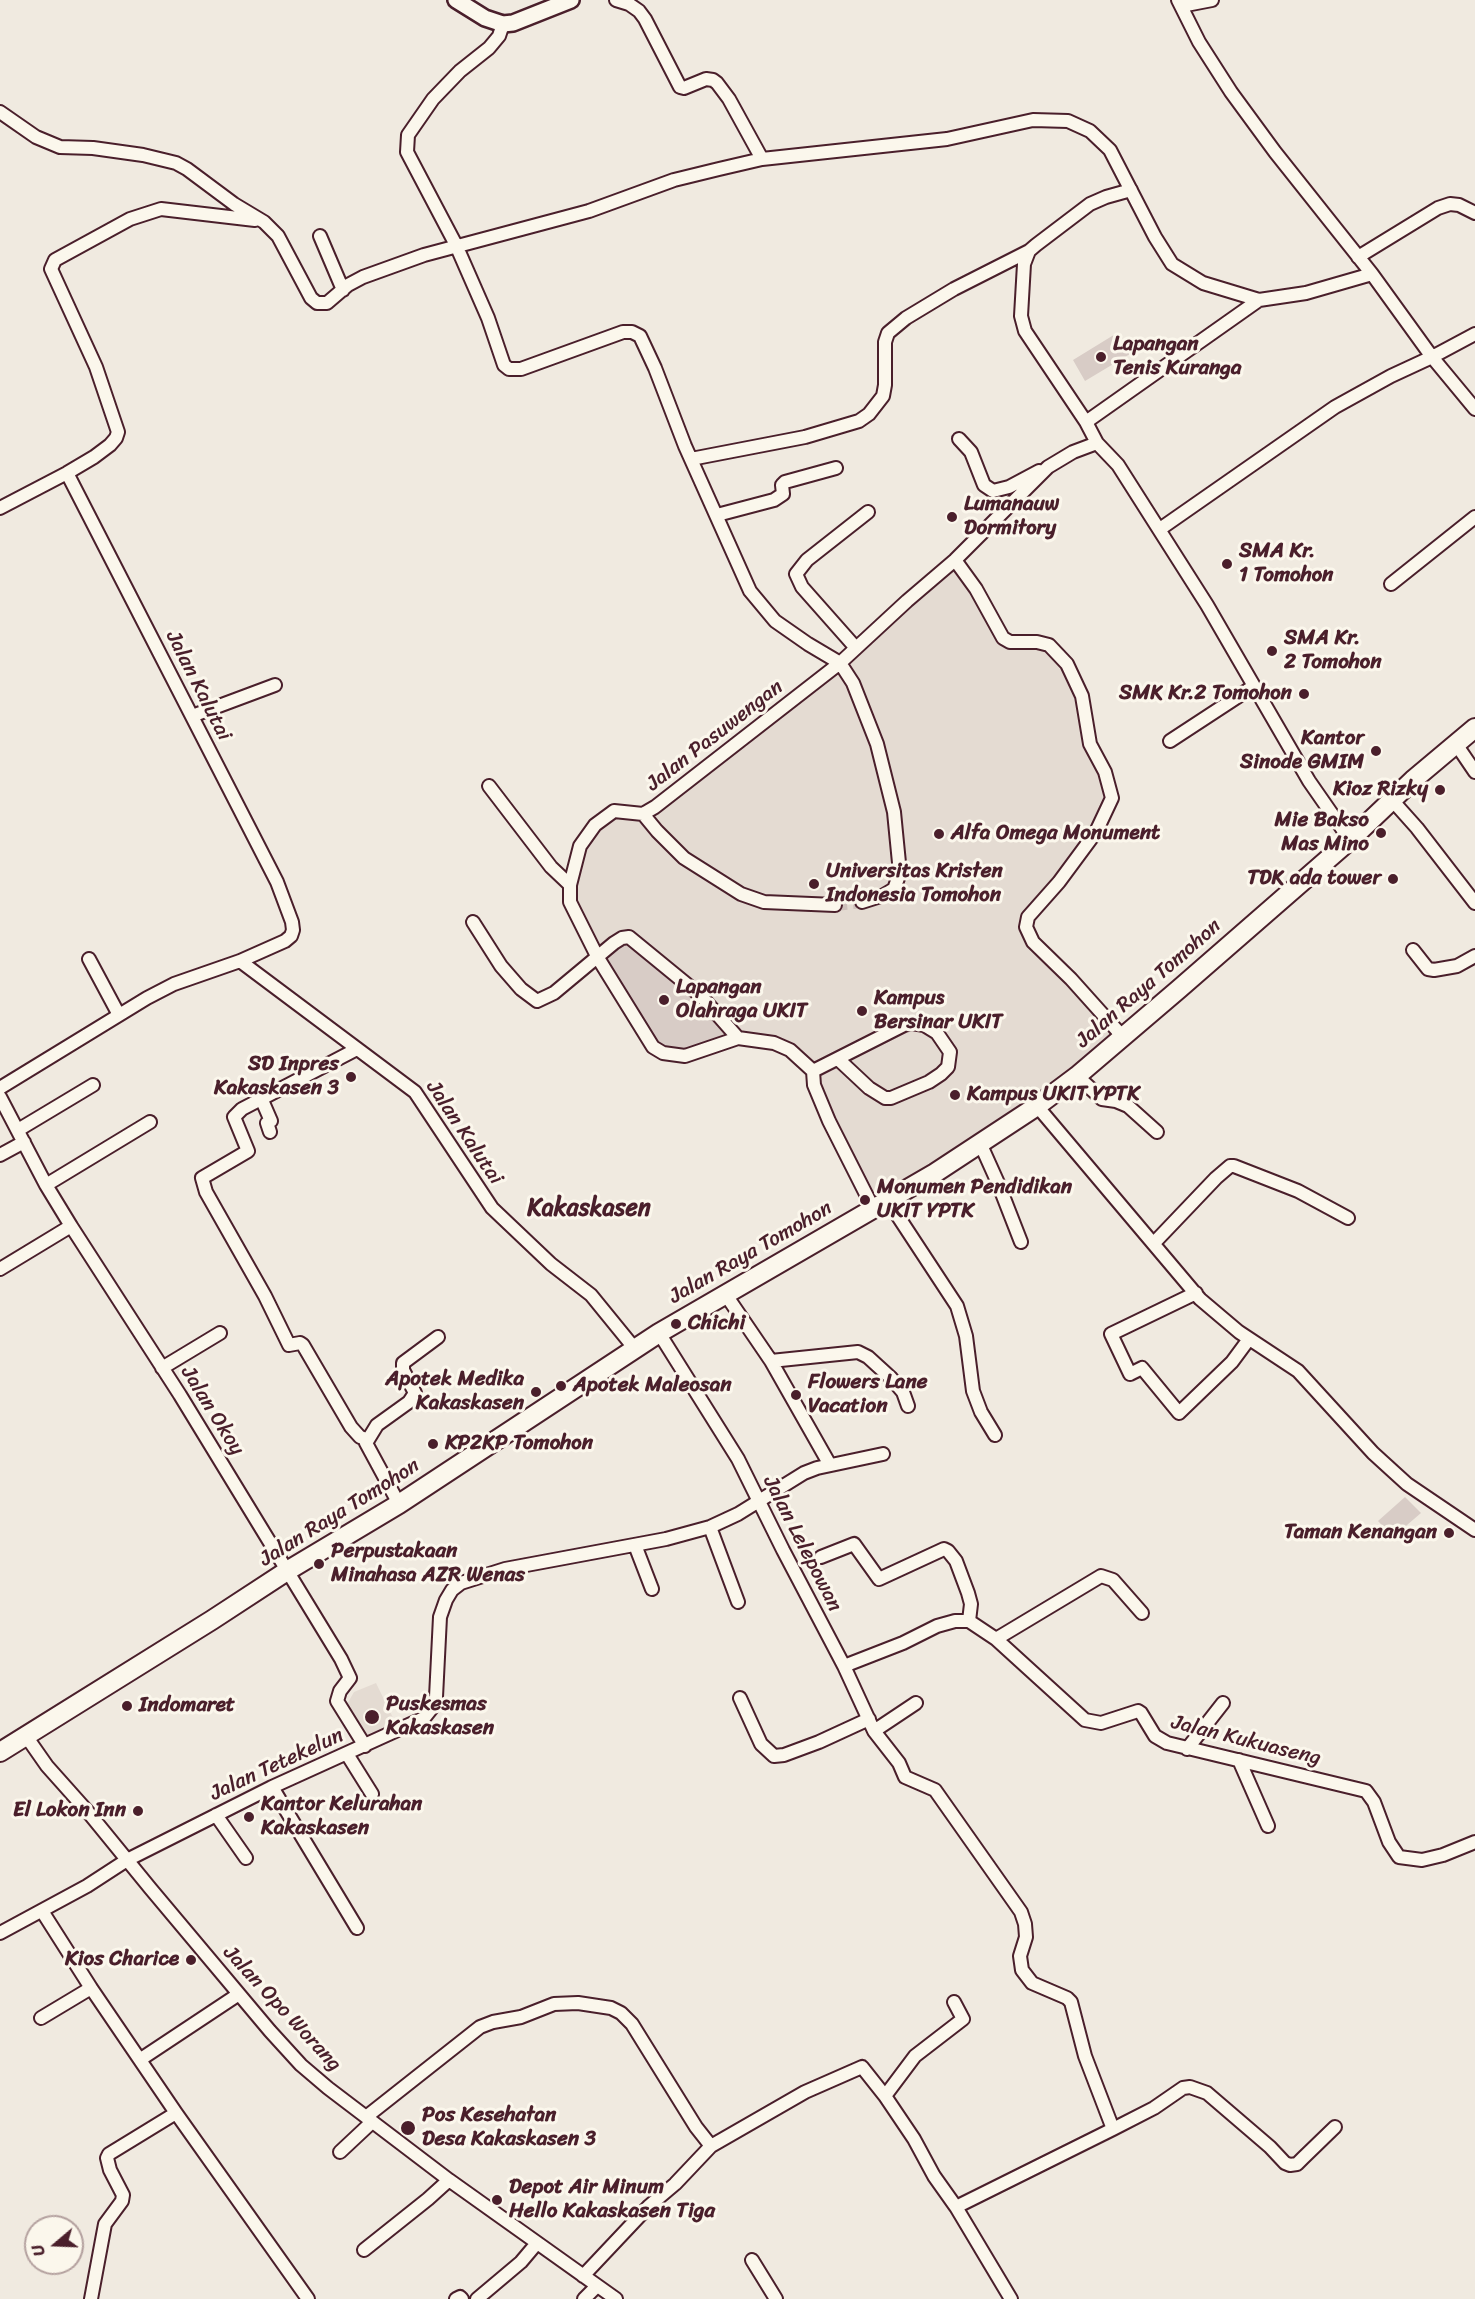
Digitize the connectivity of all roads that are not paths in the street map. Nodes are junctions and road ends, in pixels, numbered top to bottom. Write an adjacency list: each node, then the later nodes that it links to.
1 (456, 0): 6 (main road)
2 (571, 0): 6 (main road)
3 (616, 0): 8 (street)
4 (1212, 0): 5 (street)
5 (1179, 3): 15 (street)
6 (502, 24): 13 (street)
7 (0, 112): 11 (street)
8 (762, 159): 9 (street); 13 (street)
9 (1131, 190): 14 (street); 18 (street)
10 (1475, 213): 15 (street)
11 (264, 222): 17 (street); 28 (street)
12 (320, 236): 17 (street)
13 (456, 245): 17 (street); 25 (street)
14 (1029, 251): 22 (street); 25 (street)
15 (1358, 257): 16 (street)
16 (1372, 274): 18 (street); 20 (street)
17 (343, 290)
18 (1259, 300): 22 (street)
19 (1475, 334): 20 (street)
20 (1432, 357): 21 (street); 33 (street)
21 (1475, 409)
22 (1086, 422): 24 (street)
23 (960, 439): 26 (street)
24 (1097, 443): 26 (street, Jalan Pasuwengan); 33 (street)
25 (691, 459): 31 (street)
26 (1048, 466): 34 (street, Jalan Pasuwengan)
27 (836, 468): 31 (street)
28 (67, 473): 29 (street); 40 (street, Jalan Kalutai)
29 (0, 508)
30 (868, 512): 36 (street)
31 (717, 515): 37 (street)
32 (1475, 517): 35 (street)
33 (1160, 529): 39 (street)
34 (955, 560): 36 (street, Jalan Pasuwengan); 60 (street)
35 (1391, 584)
36 (856, 648): 37 (street, Jalan Pasuwengan)
37 (840, 663): 47 (street, Jalan Pasuwengan); 50 (street)
38 (275, 685): 40 (street)
39 (1254, 686): 42 (street); 48 (street)
40 (192, 716): 58 (street, Jalan Kalutai)
41 (1475, 728): 43 (highway, Jalan Raya Tomohon)
42 (1170, 741)
43 (1456, 744): 44 (street); 46 (highway, Jalan Raya Tomohon)
44 (1475, 772)
45 (489, 786): 49 (street)
46 (1392, 800): 48 (highway, Jalan Raya Tomohon); 51 (street)
47 (643, 814): 49 (street, Jalan Pasuwengan); 52 (street)
48 (1350, 840): 60 (highway, Jalan Raya Tomohon)
49 (570, 885): 56 (street, Jalan Pasuwengan)
50 (862, 902)
51 (1475, 903)
52 (835, 905)
53 (473, 922): 56 (street)
54 (1413, 950): 55 (street)
55 (1475, 956)
56 (598, 958): 61 (street); 61 (street, Jalan Pasuwengan)
57 (89, 959): 59 (street)
58 (240, 961): 59 (street, Jalan Kalutai); 62 (street, Jalan Kalutai)
59 (118, 1015): 67 (street, Jalan Kalutai)
60 (1123, 1037): 65 (highway, Jalan Raya Tomohon)
61 (738, 1038): 64 (street, Jalan Pasuwengan)
62 (357, 1049): 69 (street); 90 (street, Jalan Kalutai)
63 (838, 1059): 63 (street); 64 (street)
64 (813, 1071): 78 (street)
65 (1077, 1076): 70 (highway, Jalan Raya Tomohon); 73 (street)
66 (93, 1085): 74 (street)
67 (0, 1088)
68 (0, 1097): 74 (street, Jalan Okoy)
69 (261, 1098): 72 (street); 95 (street)
70 (1037, 1106): 75 (highway, Jalan Raya Tomohon); 82 (street)
71 (150, 1122): 77 (street)
72 (270, 1132)
73 (1157, 1132)
74 (21, 1136): 76 (street); 77 (street, Jalan Okoy)
75 (980, 1143): 78 (highway, Jalan Raya Tomohon); 81 (street)
76 (0, 1155)
77 (46, 1185): 80 (street, Jalan Okoy)
78 (880, 1205): 85 (highway, Jalan Raya Tomohon); 94 (street)
79 (1348, 1218): 82 (street)
80 (70, 1227): 83 (street); 92 (street, Jalan Okoy)
81 (1021, 1242)
82 (1154, 1243): 84 (street)
83 (0, 1269)
84 (1196, 1293): 89 (street); 89 (street)
85 (726, 1295): 87 (highway, Jalan Raya Tomohon); 91 (street)
86 (220, 1333): 92 (street)
87 (659, 1333): 90 (highway, Jalan Raya Tomohon); 98 (street, Jalan Lelepowan)
88 (438, 1337): 95 (street)
89 (1249, 1339): 101 (street)
90 (635, 1349): 99 (highway, Jalan Raya Tomohon)
91 (771, 1361): 93 (street); 97 (street)
92 (162, 1368): 104 (street, Jalan Okoy)
93 (908, 1406)
94 (995, 1435)
95 (366, 1439): 99 (street)
96 (883, 1454): 97 (street, Jalan Tetekelun)
97 (830, 1465): 98 (street, Jalan Tetekelun)
98 (758, 1501): 100 (street, Jalan Tetekelun); 110 (street, Jalan Lelepowan)
99 (399, 1504): 104 (highway, Jalan Raya Tomohon)
100 (710, 1527): 102 (street, Jalan Tetekelun); 106 (street)
101 (1475, 1530)
102 (634, 1545): 105 (street); 116 (street, Jalan Tetekelun)
103 (821, 1557): 108 (street)
104 (287, 1571): 115 (highway, Jalan Raya Tomohon); 116 (street, Jalan Okoy)
105 (652, 1589)
106 (738, 1602)
107 (1142, 1613): 109 (street)
108 (969, 1621): 109 (street, Jalan Kukuaseng); 110 (street)
109 (996, 1639): 117 (street, Jalan Kukuaseng)
110 (844, 1666): 114 (street, Jalan Lelepowan)
111 (740, 1698): 114 (street)
112 (916, 1703): 114 (street)
113 (1223, 1703): 117 (street)
114 (872, 1725): 140 (street, Jalan Lelepowan)
115 (26, 1737): 118 (highway, Jalan Raya Tomohon); 127 (street, Jalan Opo Worang)
116 (365, 1746): 119 (street, Jalan Tetekelun)
117 (1187, 1749): 120 (street, Jalan Kukuaseng)
118 (0, 1752)
119 (346, 1754): 121 (street, Jalan Tetekelun); 122 (street)
120 (1239, 1760): 124 (street); 125 (street, Jalan Kukuaseng)
121 (272, 1787): 123 (street, Jalan Tetekelun); 129 (street)
122 (372, 1794)
123 (216, 1815): 126 (street); 127 (street, Jalan Tetekelun)
124 (1268, 1826)
125 (1475, 1842)
126 (246, 1858)
127 (127, 1860): 128 (street, Jalan Tetekelun); 132 (street, Jalan Opo Worang)
128 (42, 1911): 130 (street, Jalan Tetekelun); 131 (street)
129 (357, 1928)
130 (0, 1933)
131 (91, 1988): 134 (street); 135 (street)
132 (239, 1994): 135 (street); 138 (street, Jalan Opo Worang)
133 (954, 2002): 136 (street)
134 (41, 2018)
135 (141, 2060): 137 (street)
136 (885, 2096): 141 (street); 144 (street)
137 (176, 2113): 150 (street); 151 (street)
138 (369, 2120): 141 (street); 142 (street); 143 (street, Jalan Opo Worang)
139 (1335, 2127): 140 (street)
140 (1113, 2129): 144 (street)
141 (711, 2146): 148 (street)
142 (340, 2152)
143 (449, 2180): 145 (street, Jalan Opo Worang); 146 (street)
144 (956, 2207): 158 (street)
145 (537, 2243): 148 (street, Jalan Opo Worang); 154 (street)
146 (364, 2250)
147 (752, 2260): 157 (street)
148 (583, 2276): 149 (street, Jalan Opo Worang)
149 (597, 2286): 155 (street); 156 (street, Jalan Opo Worang)
150 (91, 2299)
151 (308, 2299)
152 (456, 2299): 153 (street)
153 (462, 2299)
154 (477, 2299)
155 (584, 2299)
156 (615, 2299)
157 (776, 2299)
158 (1011, 2299)

